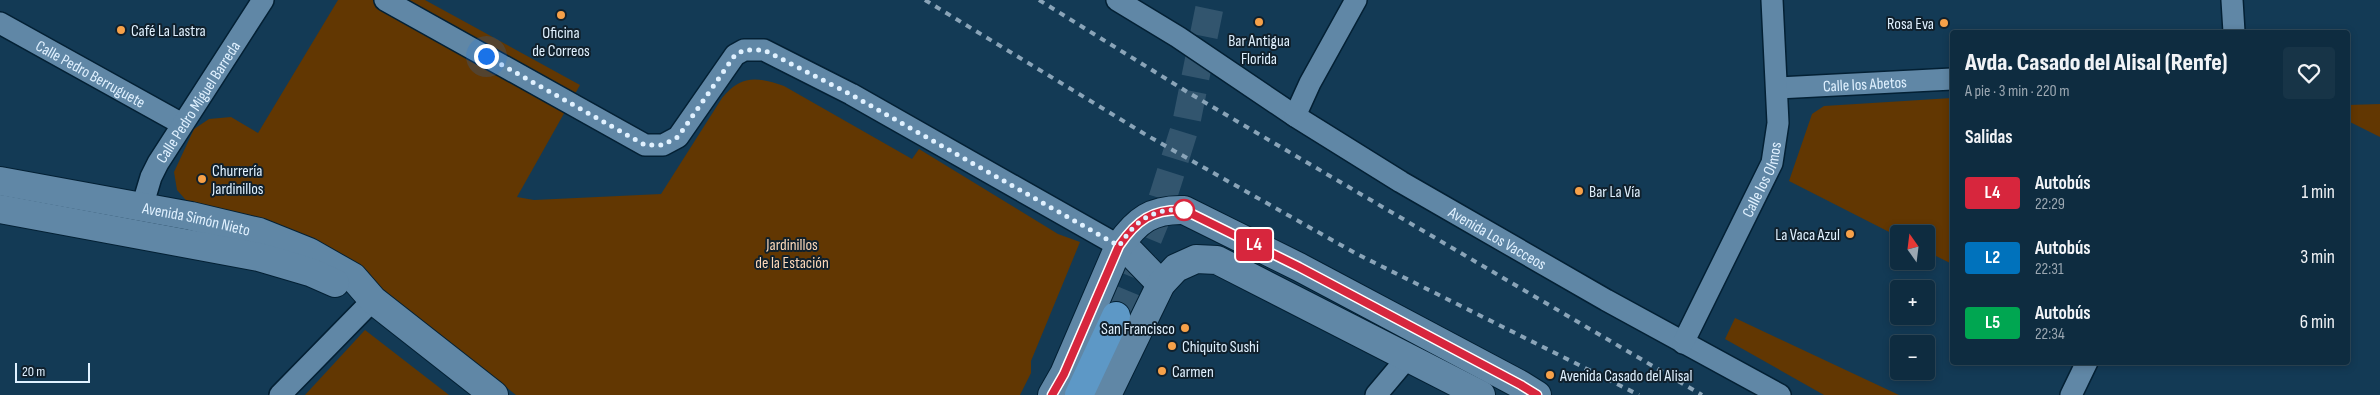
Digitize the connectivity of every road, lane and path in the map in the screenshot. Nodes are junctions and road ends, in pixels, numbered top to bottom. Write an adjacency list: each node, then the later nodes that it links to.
1 (263, 0): 12 (street, Calle Pedro Miguel Barreda)
2 (384, 0): 16 (street)
3 (1117, 0): 11 (street, Avenida Los Vacceos)
4 (1356, 0): 11 (street)
5 (1772, 0): 10 (street, Calle los Olmos)
6 (2232, 0): 8 (street)
7 (0, 23): 12 (street, Calle Pedro Berruguete)
8 (2234, 30)
9 (1950, 79): 10 (street, Calle los Abetos)
10 (1777, 88): 21 (street, Calle los Olmos)
11 (1295, 116): 21 (street, Avenida Los Vacceos)
12 (182, 124): 14 (street, Calle Pedro Miguel Barreda)
13 (0, 181): 14 (main road, Avenida Simón Nieto)
14 (142, 207): 15 (main road); 17 (main road); 19 (main road, Avenida Simón Nieto)
15 (11, 211): 17 (main road, Avenida Simón Nieto)
16 (1119, 246): 18 (main road); 26 (main road); 31 (main road)
17 (260, 257): 19 (main road, Avenida Simón Nieto)
18 (1161, 284): 22 (main road); 28 (main road)
19 (372, 300): 24 (street); 25 (main road, Avenida Simón Nieto)
20 (1116, 316): 27 (highway)
21 (1683, 343): 32 (street, Avenida Los Vacceos)
22 (1408, 357): 29 (street); 30 (main road)
23 (2086, 365): 33 (street)
24 (280, 395)
25 (494, 395)
26 (1052, 395)
27 (1079, 395)
28 (1107, 395)
29 (1376, 395)
30 (1481, 395)
31 (1537, 395)
32 (1780, 395)
33 (2071, 395)

